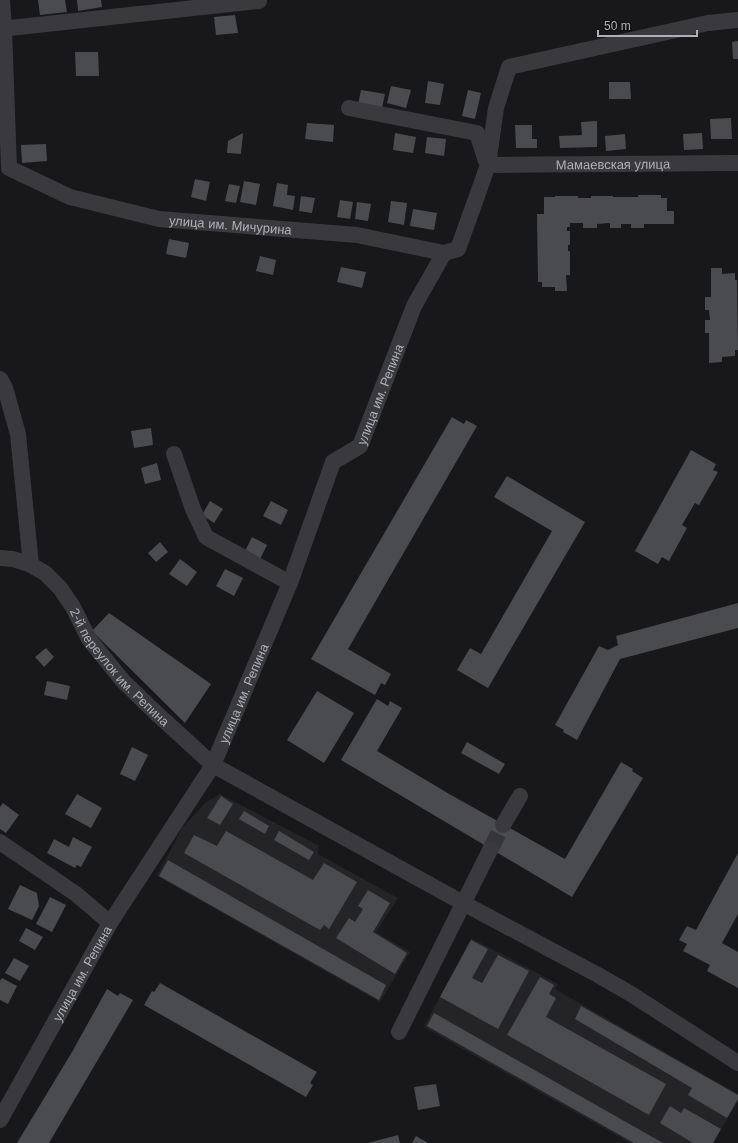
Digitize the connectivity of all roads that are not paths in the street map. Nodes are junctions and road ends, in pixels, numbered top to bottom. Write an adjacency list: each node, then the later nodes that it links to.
1 (2, 0): 4 (street)
2 (258, 1): 4 (street)
3 (738, 20): 7 (street, улица им. Репина)
4 (2, 29): 8 (street, улица им. Мичурина)
5 (349, 108): 7 (street)
6 (738, 163): 7 (street, Мамаевская улица)
7 (488, 165): 8 (street, улица им. Репина)
8 (451, 251): 13 (street, улица им. Репина)
9 (0, 379): 12 (street)
10 (174, 454): 13 (street)
11 (0, 558): 12 (street, 2-й переулок им. Репина)
12 (31, 565): 14 (street, 2-й переулок им. Репина)
13 (290, 583): 14 (street, улица им. Репина)
14 (213, 765): 19 (street, 2-й переулок им. Репина); 20 (street, улица им. Репина)
15 (520, 796): 16 (street)
16 (503, 825)
17 (0, 842): 20 (street)
18 (491, 848): 19 (street)
19 (463, 903): 21 (street); 22 (street, 2-й переулок им. Репина)
20 (110, 923): 23 (street, улица им. Репина)
21 (399, 1032)
22 (738, 1063)
23 (0, 1120)

